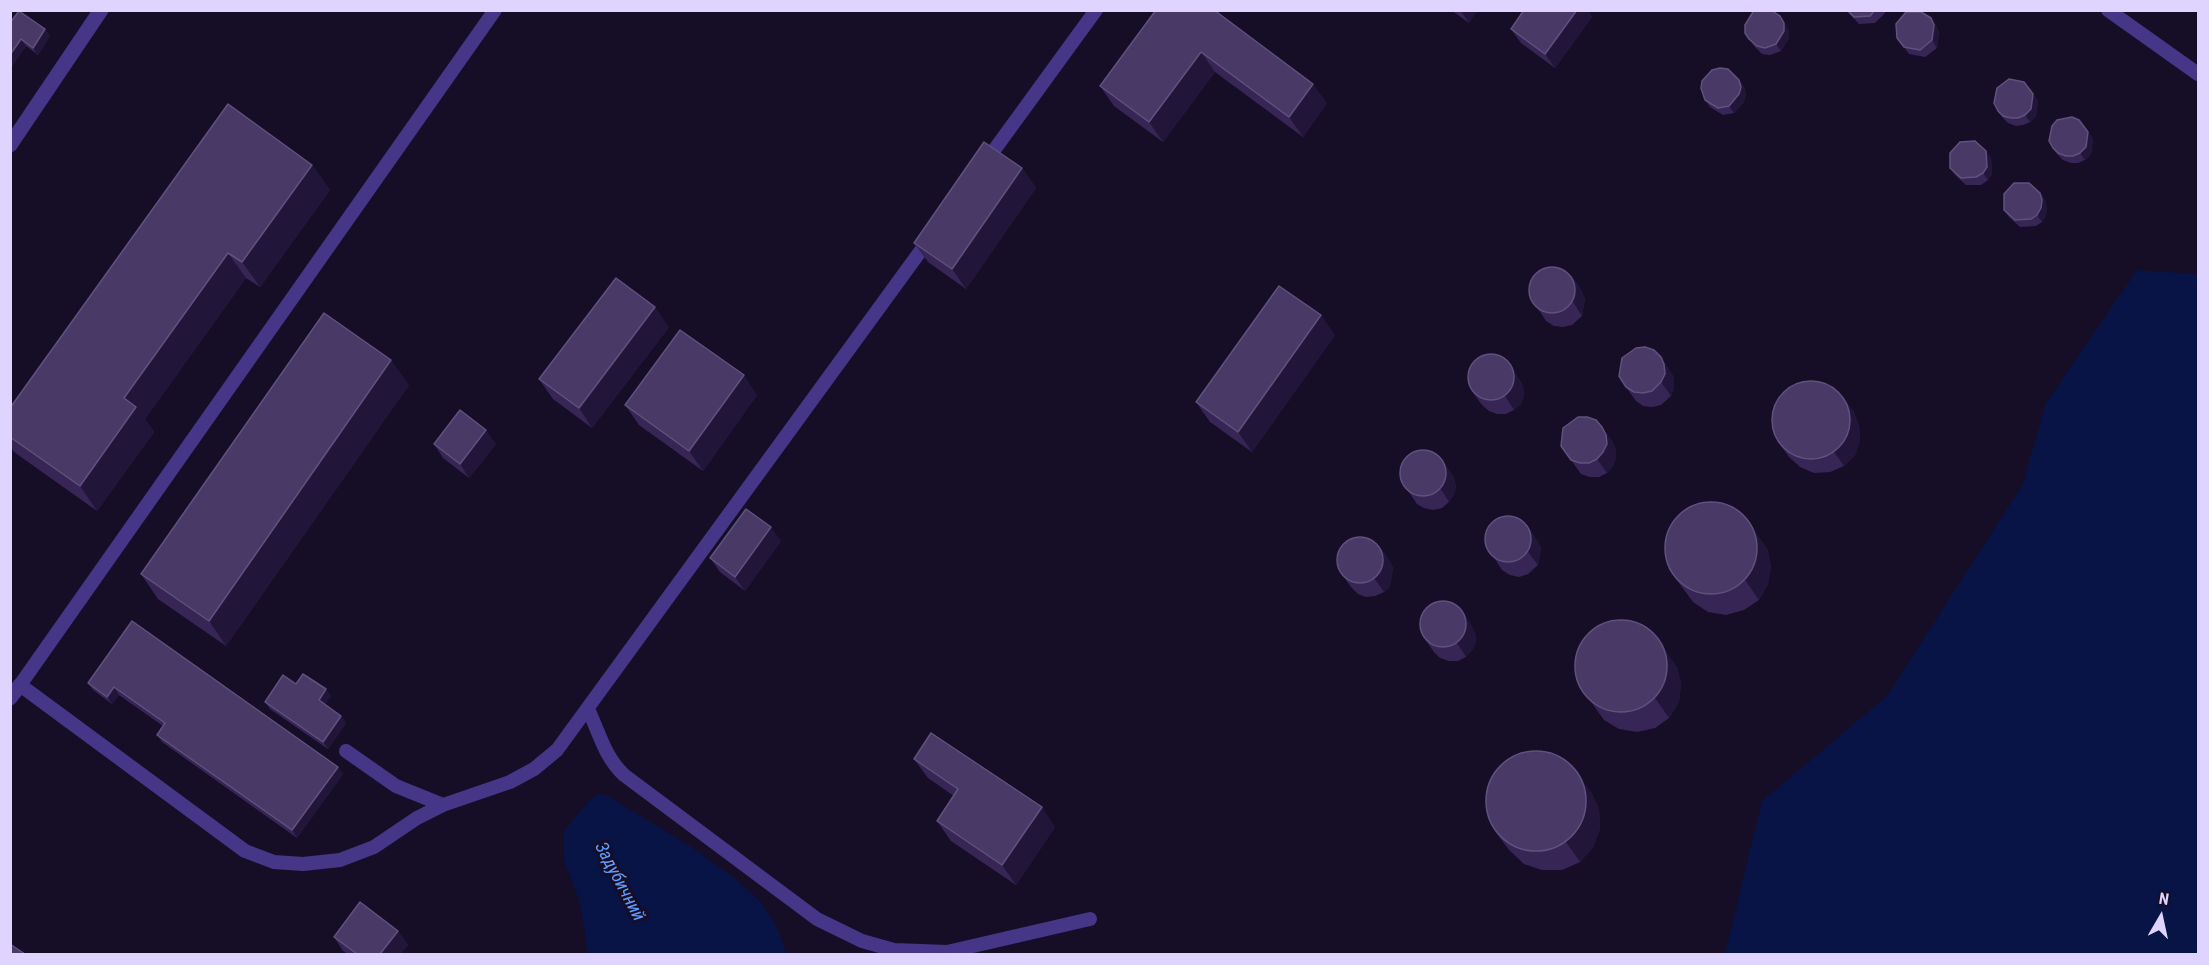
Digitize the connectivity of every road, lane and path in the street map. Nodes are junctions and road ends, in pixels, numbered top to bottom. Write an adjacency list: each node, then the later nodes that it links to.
1 (101, 10): 6 (street)
2 (495, 10): 9 (lane)
3 (1096, 10): 7 (lane)
4 (2108, 10): 5 (lane)
5 (2199, 74)
6 (10, 145)
7 (976, 176)
8 (940, 224): 11 (lane)
9 (20, 685): 10 (street); 13 (lane)
10 (10, 698)
11 (588, 709): 13 (lane); 14 (lane)
12 (346, 751): 13 (lane)
13 (443, 805)
14 (1090, 919)

